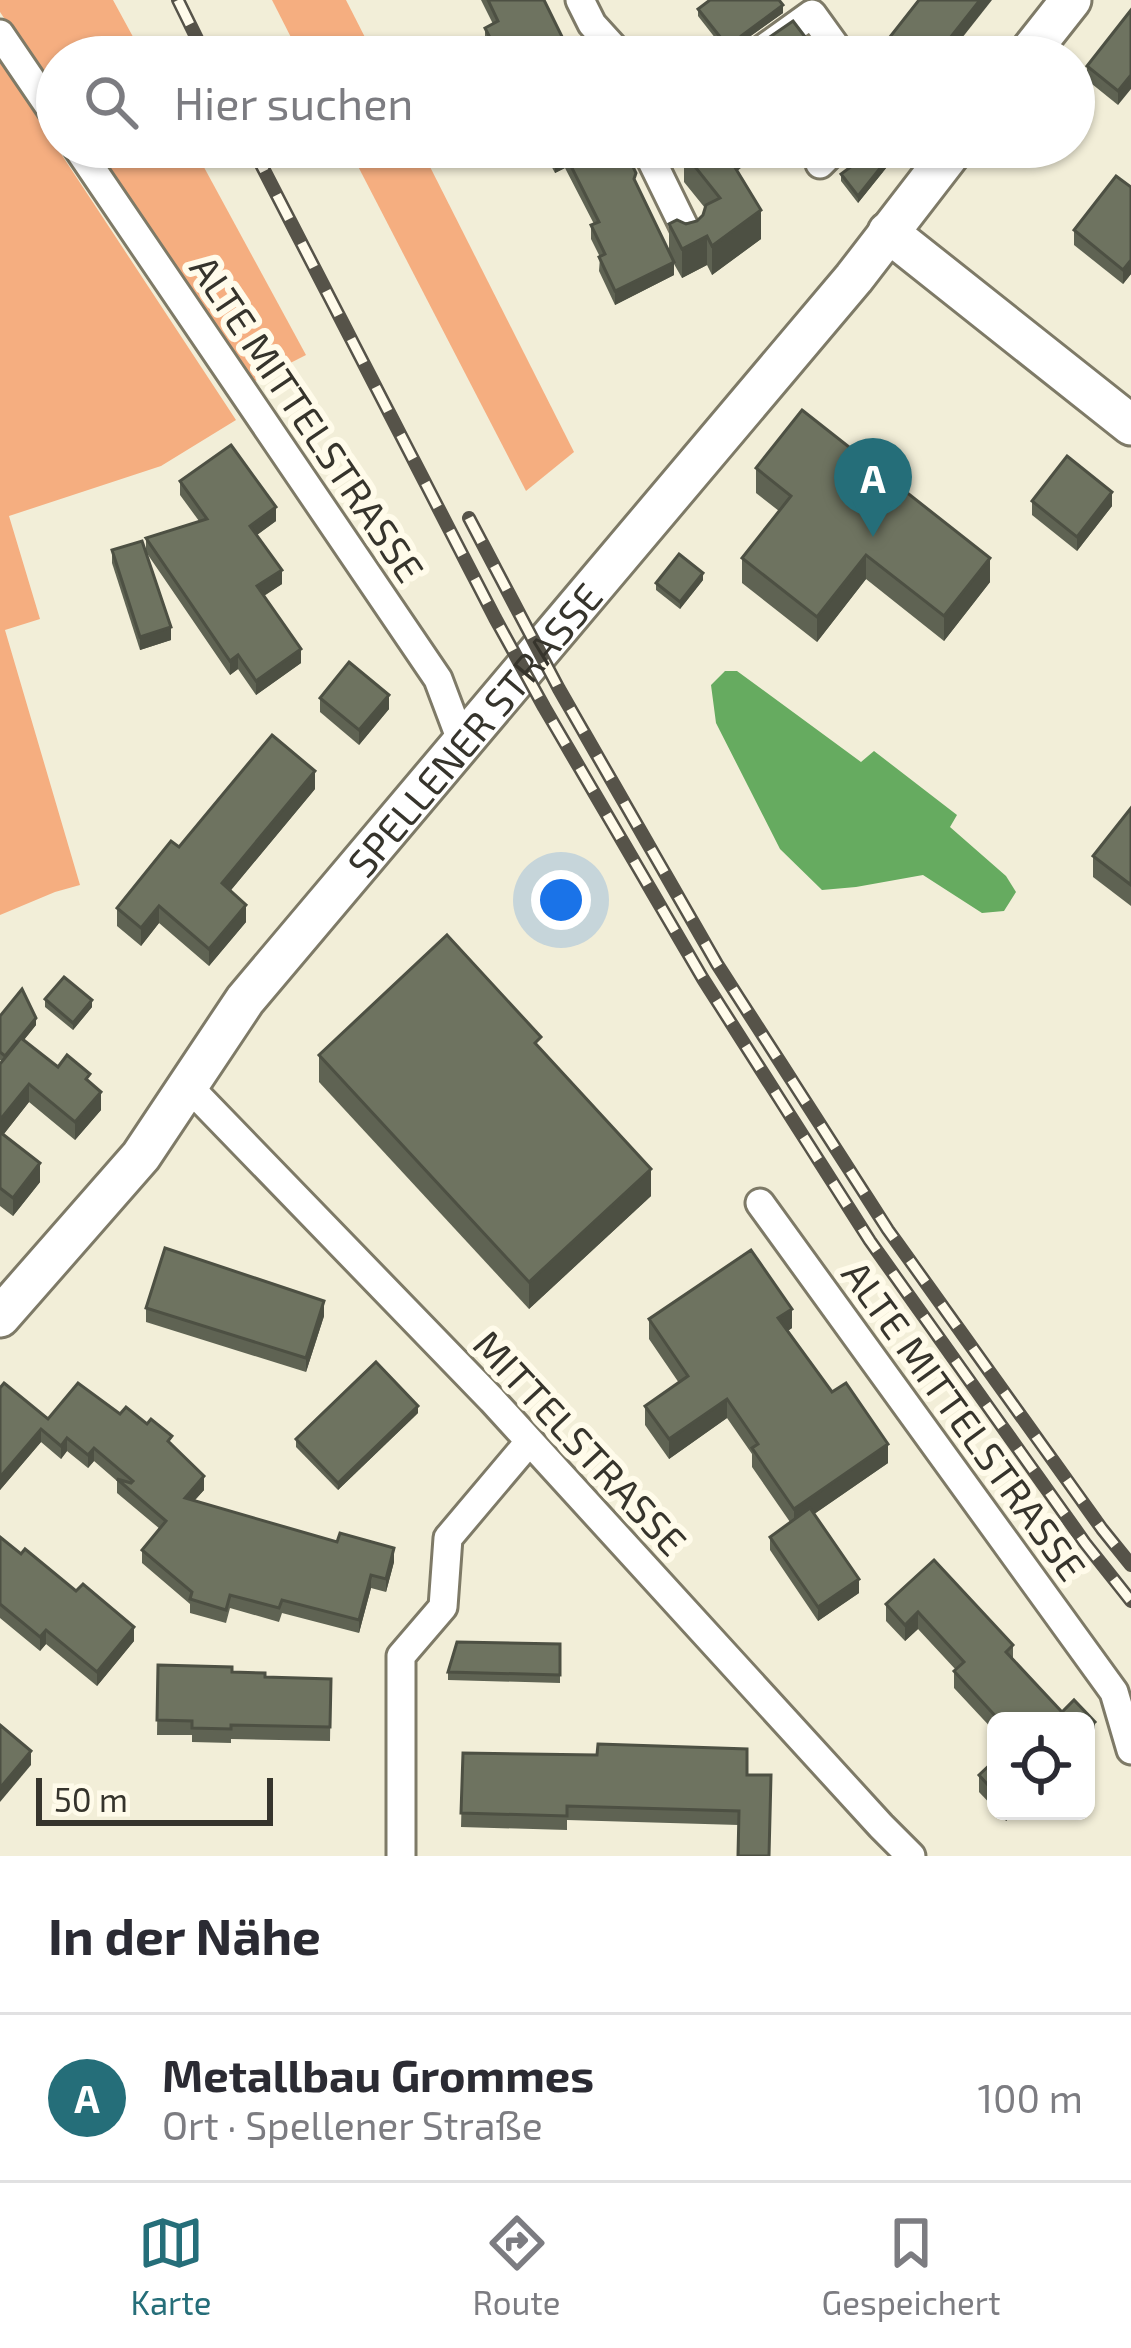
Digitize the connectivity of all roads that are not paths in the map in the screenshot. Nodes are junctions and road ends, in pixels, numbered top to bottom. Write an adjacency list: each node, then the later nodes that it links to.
1 (580, 0): 4 (street)
2 (1071, 0): 7 (street)
3 (0, 34): 8 (street)
4 (603, 36)
5 (781, 36): 6 (street)
6 (828, 36)
7 (1043, 36)
8 (36, 87)
9 (91, 168): 15 (street, ALTE MITTELSTRASSE)
10 (655, 168): 13 (street)
11 (938, 168): 12 (street, SPELLENER STRASSE)
12 (888, 232): 14 (street); 15 (street, SPELLENER STRASSE)
13 (688, 235)
14 (1131, 425)
15 (461, 740): 16 (street, SPELLENER STRASSE)
16 (188, 1086): 18 (street, SPELLENER STRASSE); 19 (street, MITTELSTRASSE)
17 (760, 1203): 20 (street, ALTE MITTELSTRASSE)
18 (0, 1317)
19 (529, 1442): 21 (street); 22 (street, MITTELSTRASSE)
20 (1131, 1750)
21 (401, 1856)
22 (911, 1856)

